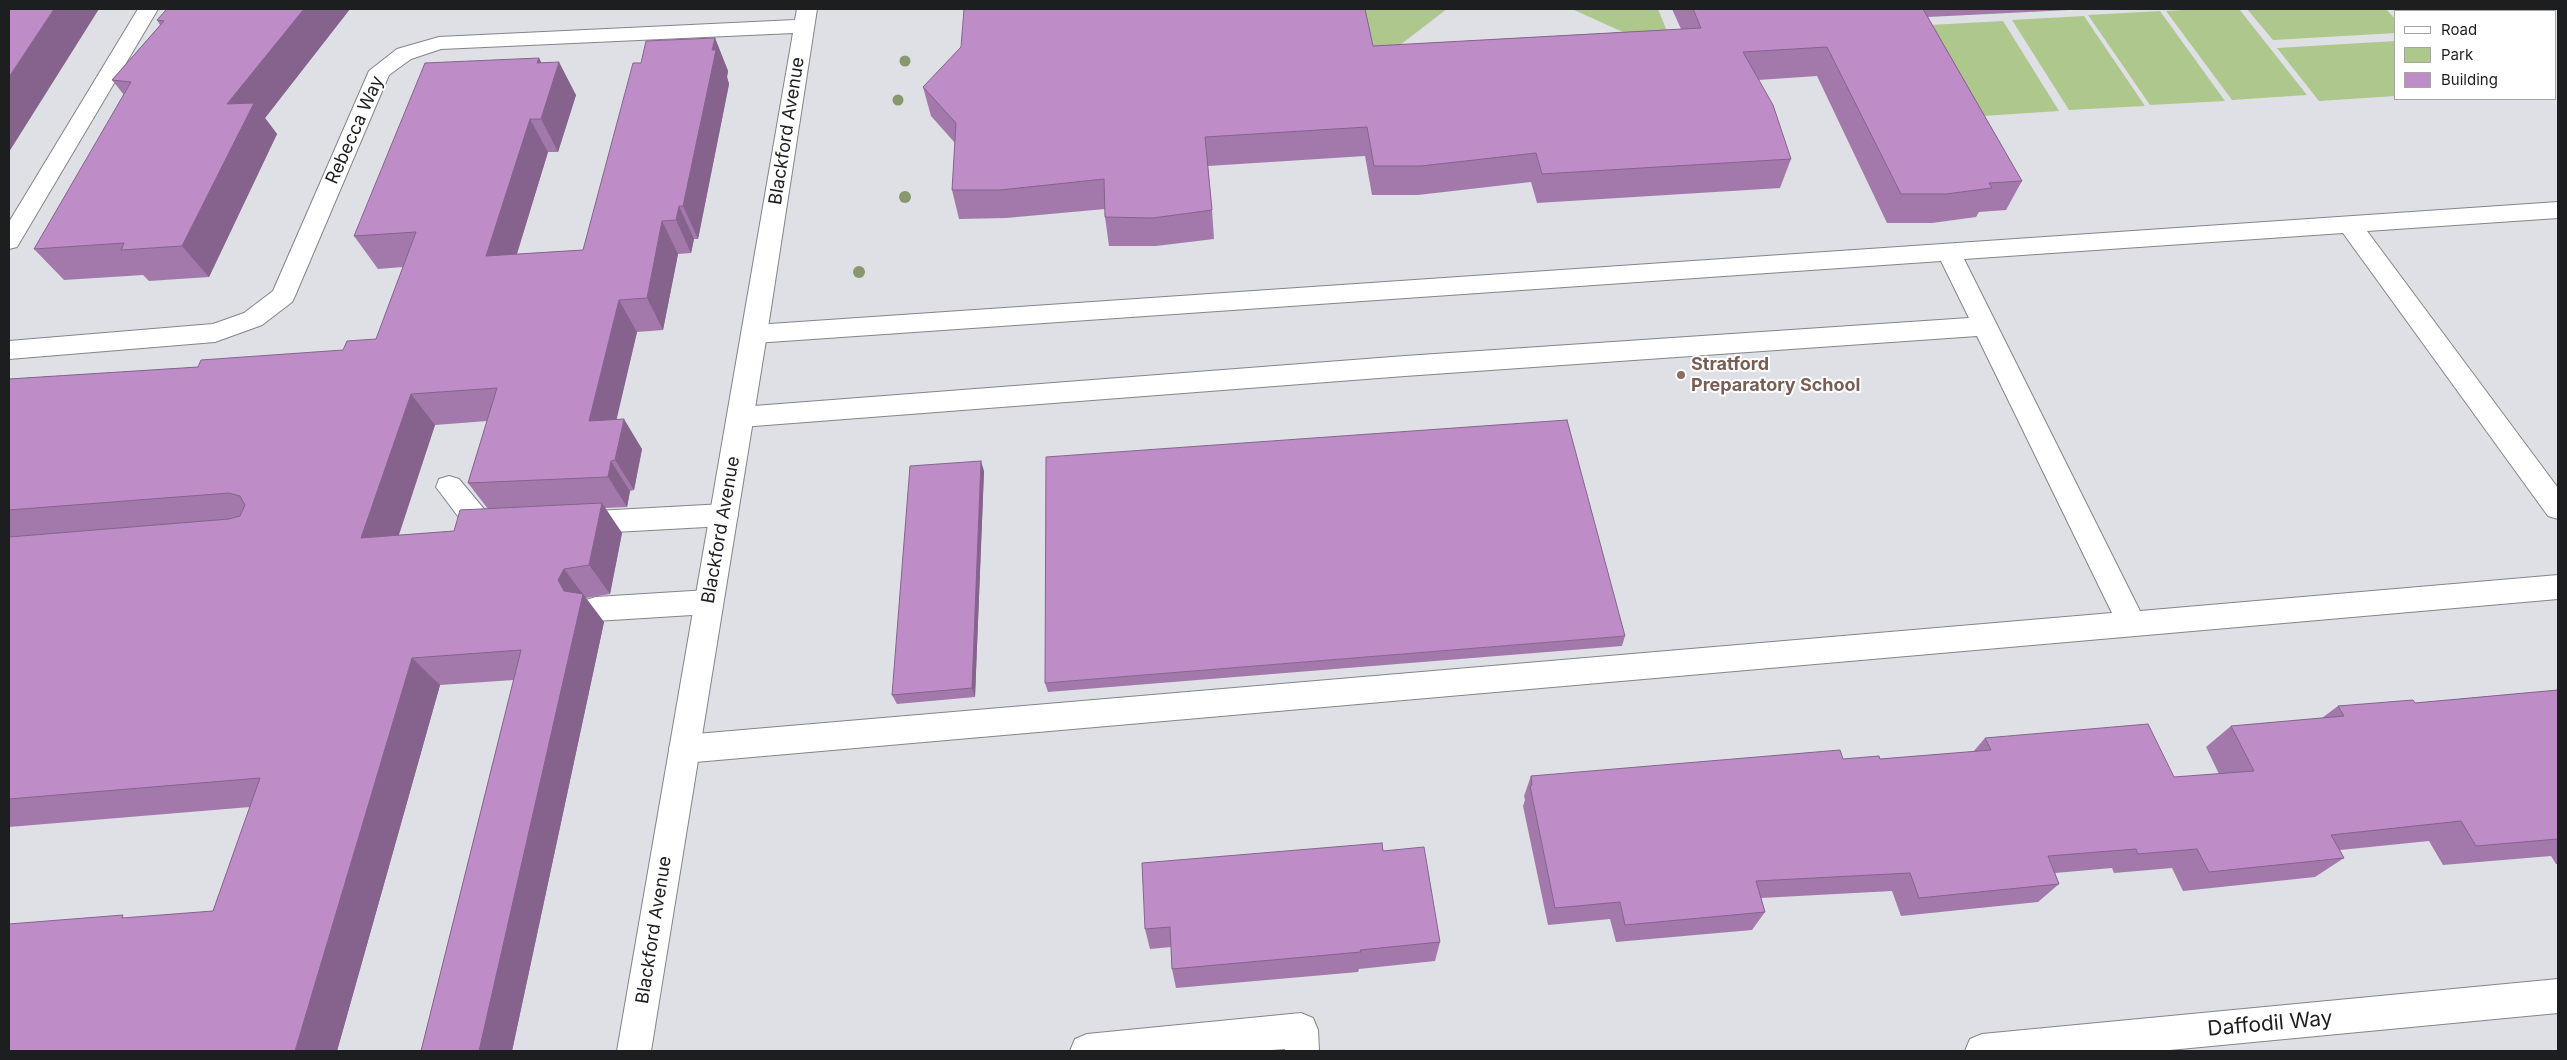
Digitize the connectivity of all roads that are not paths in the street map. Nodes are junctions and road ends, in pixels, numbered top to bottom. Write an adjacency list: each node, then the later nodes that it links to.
1 (148, 9): 5 (street)
2 (805, 17): 8 (street, Blackford Avenue); 9 (street, Rebecca Way)
3 (2558, 210): 4 (street)
4 (2350, 225): 6 (street); 12 (street)
5 (9, 241)
6 (1949, 253): 7 (street); 8 (street)
7 (1984, 326): 10 (street); 19 (street)
8 (755, 334): 10 (street, Blackford Avenue)
9 (9, 350)
10 (741, 417): 13 (street, Blackford Avenue)
11 (449, 487): 15 (street)
12 (2558, 508)
13 (724, 515): 14 (street); 17 (street, Blackford Avenue)
14 (551, 524)
15 (521, 525)
16 (2558, 587): 19 (street)
17 (708, 602): 18 (street); 20 (street, Blackford Avenue)
18 (596, 609)
19 (2132, 624): 20 (street)
20 (684, 750): 22 (street, Blackford Avenue)
21 (2558, 996): 25 (street, Daffodil Way)
22 (634, 1051)
23 (1087, 1051): 24 (street)
24 (1302, 1051)
25 (1982, 1051)

